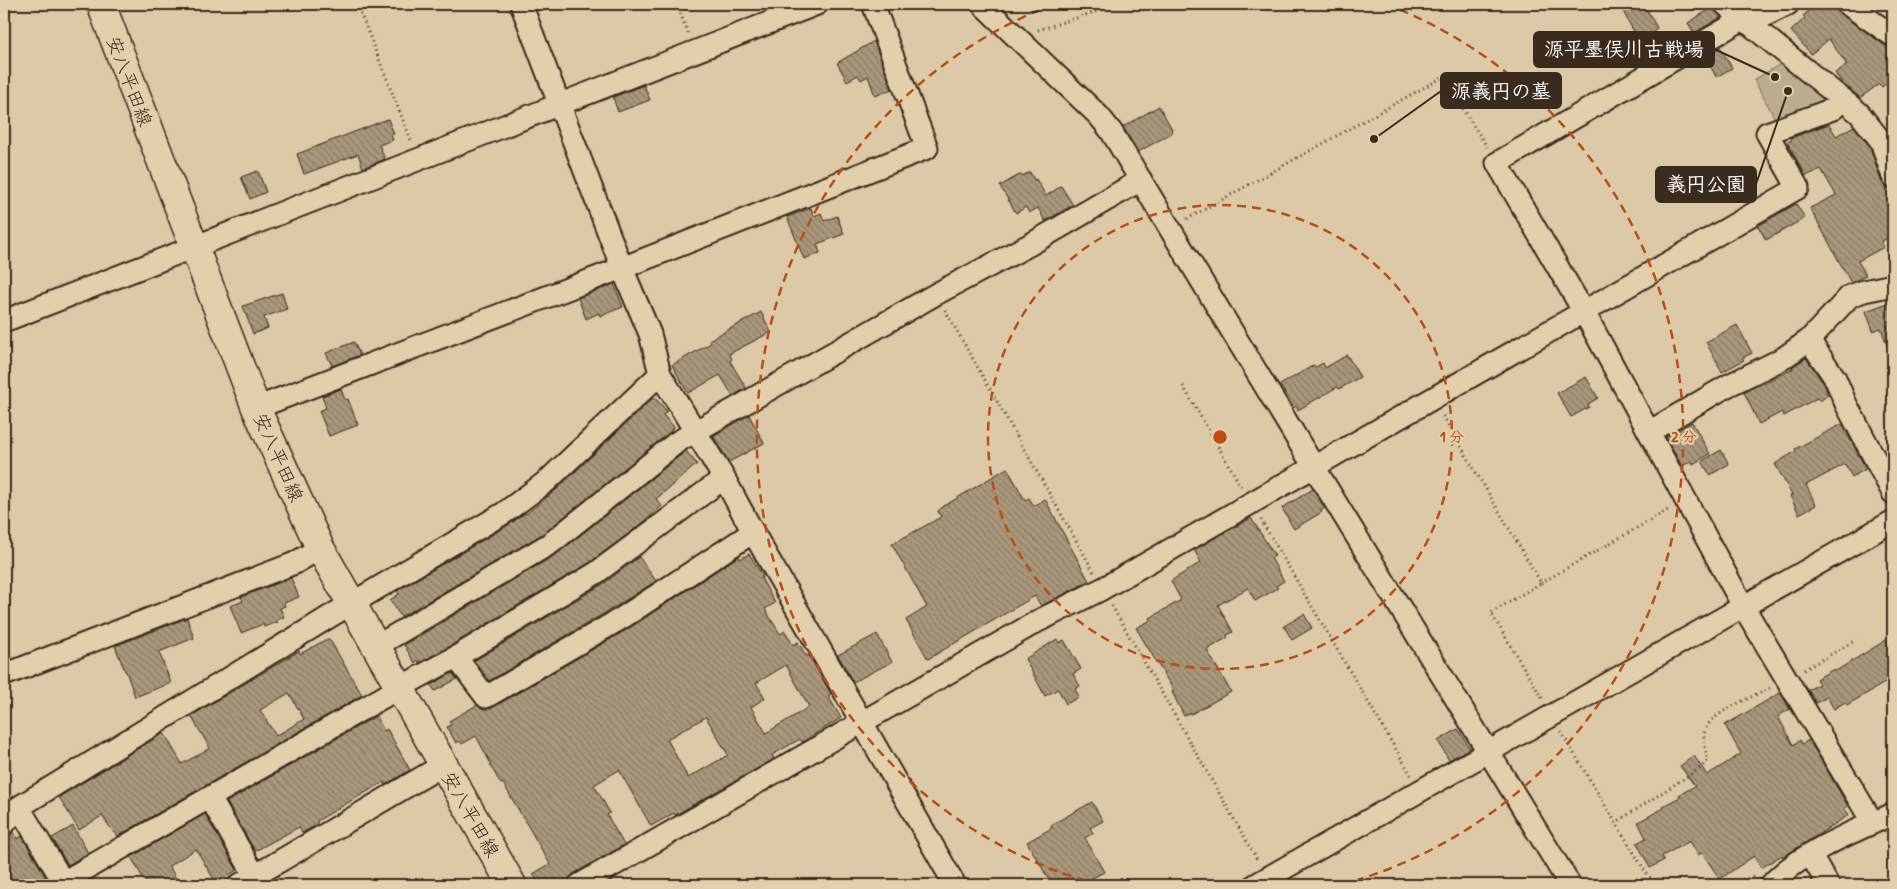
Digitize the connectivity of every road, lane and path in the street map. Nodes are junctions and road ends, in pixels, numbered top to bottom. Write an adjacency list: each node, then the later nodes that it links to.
1 (100, 4): 23 (main road, 安八平田線)
2 (357, 4): 18 (path)
3 (521, 4): 17 (street)
4 (677, 4): 15 (path)
5 (817, 4): 15 (street)
6 (873, 4): 24 (street)
7 (982, 4): 13 (street)
8 (1121, 4): 13 (path)
9 (1725, 4): 12 (street)
10 (1788, 4): 12 (street)
11 (1847, 4): 14 (street)
12 (1746, 21): 16 (street); 19 (street)
13 (1016, 36): 21 (street)
14 (1893, 36)
15 (695, 53): 17 (street)
16 (1843, 99): 20 (street); 27 (street)
17 (560, 105): 18 (street); 24 (street)
18 (419, 160): 23 (street)
19 (1497, 163): 22 (path); 27 (street)
20 (1893, 177)
21 (1142, 180): 22 (street); 26 (street)
22 (1170, 228): 36 (street)
23 (193, 247): 28 (street); 33 (main road, 安八平田線)
24 (622, 268): 30 (street); 33 (street)
25 (1893, 285): 29 (street)
26 (936, 294): 34 (street); 45 (path)
27 (1584, 312): 32 (street); 35 (street)
28 (4, 320)
29 (1809, 340): 35 (street); 38 (street)
30 (660, 374): 34 (street); 46 (street)
31 (1183, 386): 40 (path)
32 (1432, 398): 36 (street); 44 (path)
33 (256, 408): 43 (main road, 安八平田線)
34 (696, 431): 37 (street); 49 (street)
35 (1649, 432): 39 (street)
36 (1314, 466): 40 (street); 56 (street)
37 (724, 478): 42 (street); 50 (street)
38 (1893, 492)
39 (1686, 500): 44 (path); 47 (street)
40 (1251, 502): 45 (street); 58 (path)
41 (1893, 520): 47 (street)
42 (753, 532): 50 (street); 55 (street)
43 (320, 548): 46 (main road, 安八平田線); 51 (street)
44 (1541, 583): 54 (path)
45 (1102, 589): 55 (street); 68 (path)
46 (350, 604): 49 (main road, 安八平田線); 60 (street)
47 (1743, 606): 52 (street); 54 (street)
48 (1856, 640): 52 (path)
49 (376, 647): 53 (main road, 安八平田線)
50 (456, 657): 53 (street)
51 (4, 675)
52 (1787, 679): 62 (path); 63 (street)
53 (399, 688): 57 (main road, 安八平田線); 59 (street)
54 (1552, 715): 56 (street); 62 (path)
55 (863, 723): 71 (street); 72 (street)
56 (1488, 752): 58 (street); 73 (street)
57 (443, 765): 67 (street); 70 (main road, 安八平田線)
58 (1420, 791): 68 (street)
59 (210, 798): 67 (street); 69 (street)
60 (19, 806): 64 (street); 69 (street)
61 (1893, 814): 63 (street)
62 (1615, 823): 74 (path)
63 (1873, 823): 65 (street)
64 (4, 824)
65 (1810, 855): 66 (street); 76 (street)
66 (1764, 880): 75 (path)
67 (247, 881)
68 (1261, 882)
69 (62, 884)
70 (512, 885)
71 (580, 885)
72 (955, 885)
73 (1570, 885)
74 (1663, 885)
75 (1723, 885)
76 (1828, 885)

